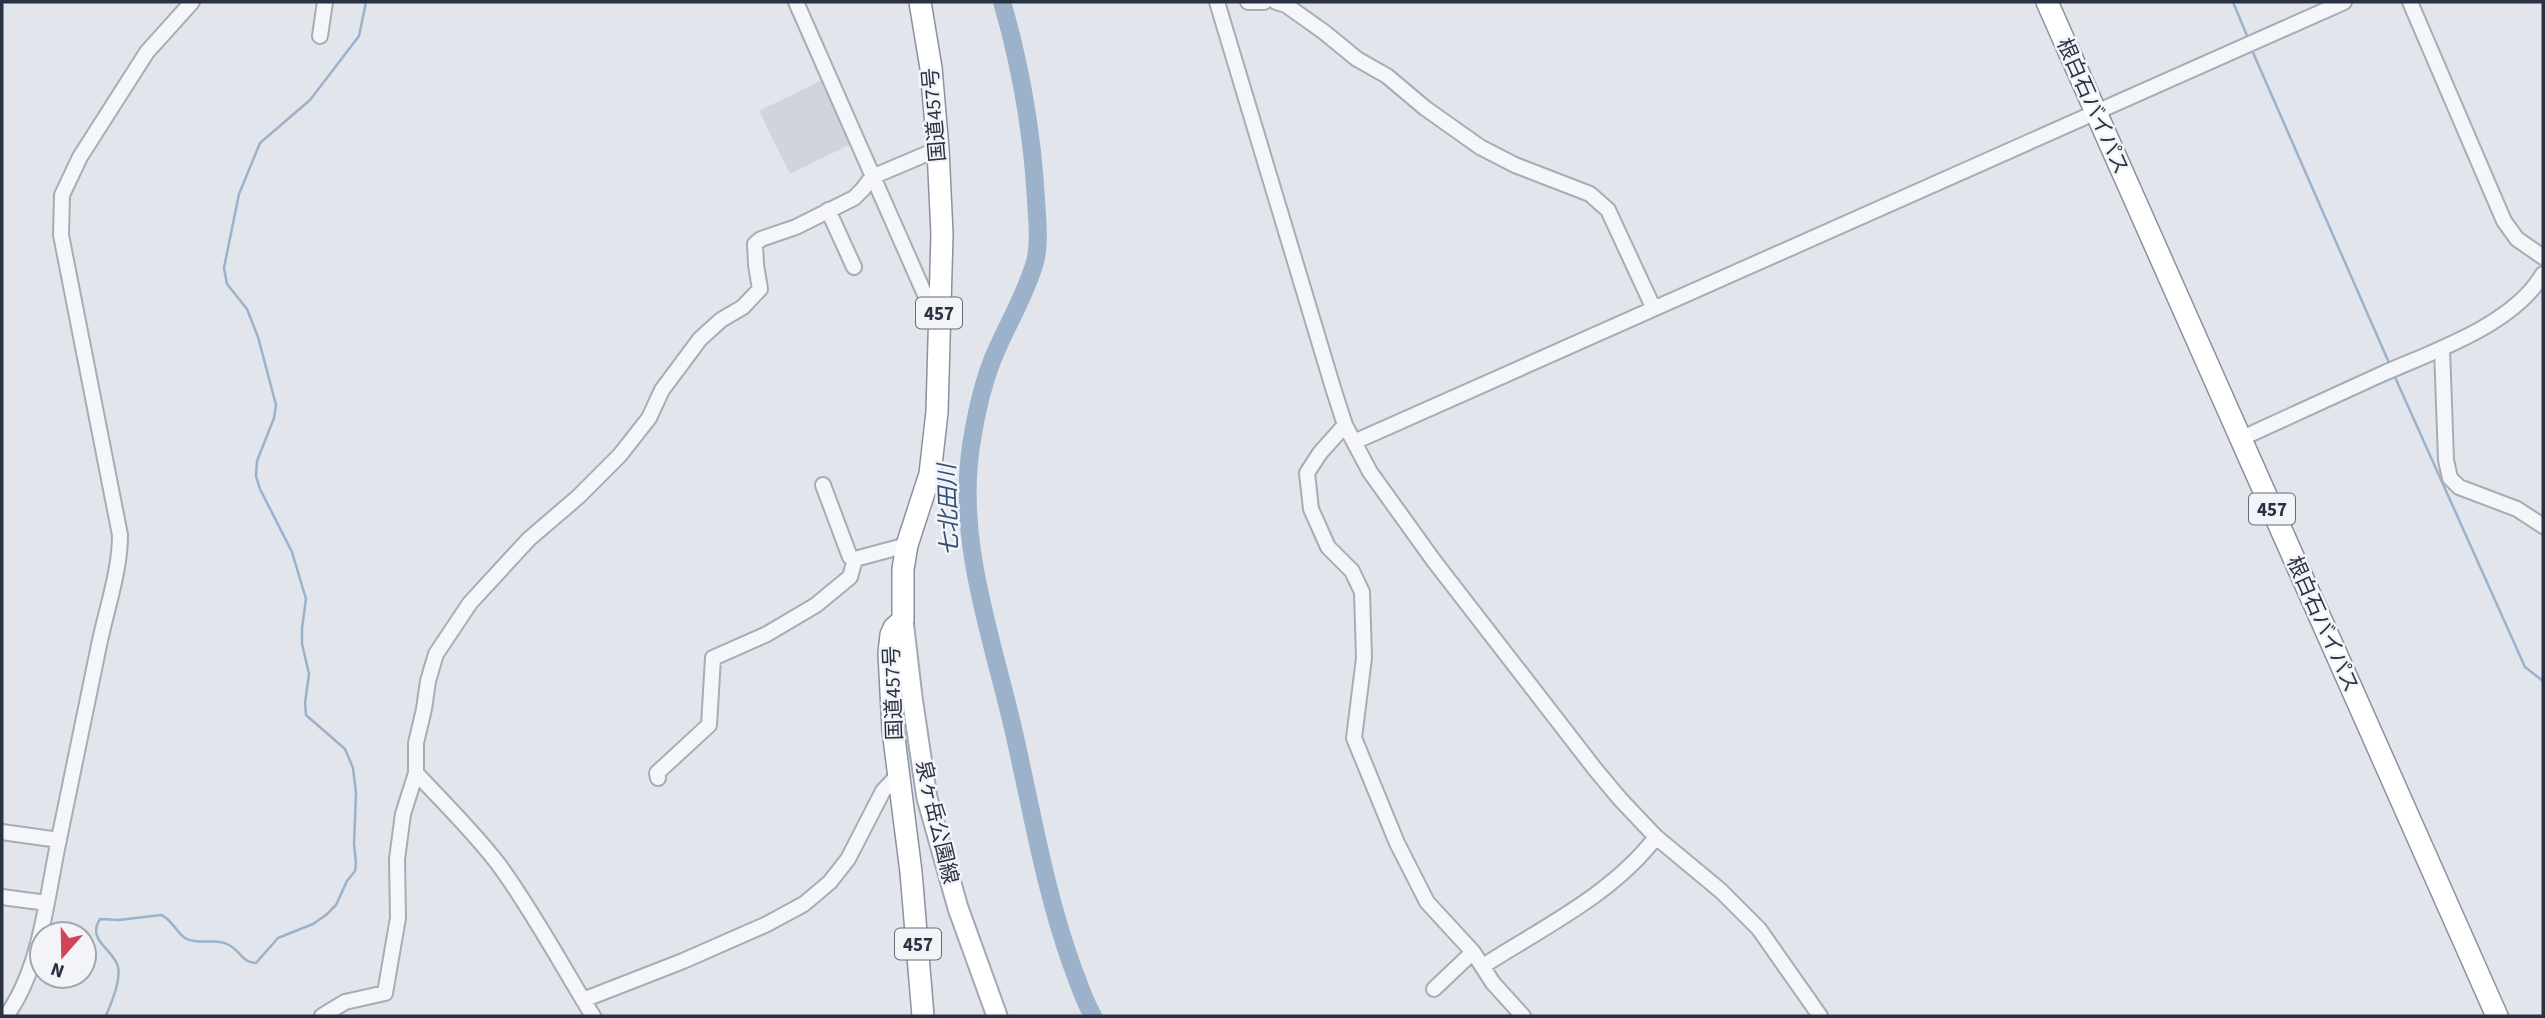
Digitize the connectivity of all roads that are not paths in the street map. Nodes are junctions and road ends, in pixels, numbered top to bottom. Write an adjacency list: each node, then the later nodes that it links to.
1 (192, 2): 36 (street)
2 (325, 2): 12 (street)
3 (796, 2): 15 (street)
4 (920, 2): 14 (highway, 国道457号 / 457)
5 (1217, 2): 23 (street)
6 (1248, 2): 7 (street)
7 (1264, 2)
8 (1276, 2): 20 (street)
9 (2046, 2): 13 (highway, 根白石バイパス / 457)
10 (2344, 2): 13 (street)
11 (2410, 2): 17 (street)
12 (320, 36)
13 (2096, 112): 20 (street); 24 (highway, 根白石バイパス / 457)
14 (939, 149): 15 (street); 21 (highway, 国道457号 / 457)
15 (872, 177): 16 (street); 21 (street)
16 (828, 211): 18 (street); 31 (street)
17 (2543, 257)
18 (854, 267)
19 (2543, 274): 22 (street)
20 (1653, 307): 25 (street)
21 (939, 312): 28 (highway, 国道457号 / 457)
22 (2442, 348): 24 (street); 27 (street)
23 (1345, 425): 25 (street); 39 (street)
24 (2240, 439): 50 (highway, 根白石バイパス / 457)
25 (1353, 442): 35 (street)
26 (823, 485): 29 (street)
27 (2543, 526)
28 (908, 545): 29 (street); 30 (highway, 国道457号 / 457)
29 (855, 559): 33 (street)
30 (903, 620): 32 (highway, 国道457号 / 457); 47 (main road, 泉ヶ岳公園線)
31 (416, 773): 42 (street); 44 (street)
32 (899, 774): 42 (street); 46 (highway, 国道457号 / 457)
33 (658, 778)
34 (2, 832): 36 (street)
35 (1657, 837): 40 (street); 49 (street)
36 (58, 840): 38 (street)
37 (2, 897): 38 (street)
38 (47, 903): 43 (street)
39 (1473, 952): 40 (street); 41 (street)
40 (1483, 966): 48 (street)
41 (1434, 989)
42 (583, 1000): 45 (street)
43 (6, 1016)
44 (322, 1016)
45 (593, 1016)
46 (923, 1016)
47 (997, 1016)
48 (1524, 1016)
49 (1820, 1016)
50 (2497, 1016)

